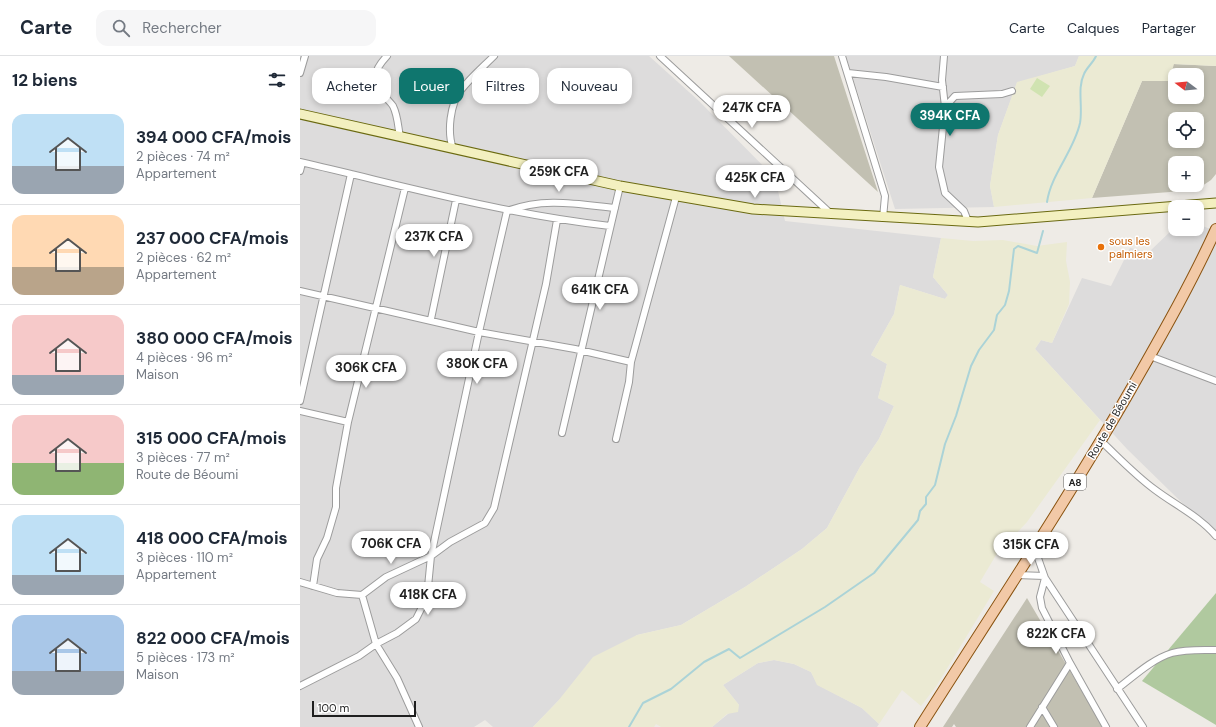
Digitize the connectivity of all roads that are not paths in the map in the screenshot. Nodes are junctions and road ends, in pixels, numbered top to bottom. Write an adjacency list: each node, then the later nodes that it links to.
1 (305, 56): 8 (street)
2 (386, 56): 13 (street)
3 (494, 56): 14 (street)
4 (660, 56): 25 (street)
5 (842, 56): 7 (street)
6 (944, 56): 9 (street)
7 (848, 72): 9 (street); 26 (street)
8 (300, 73)
9 (943, 87): 11 (street)
10 (1012, 91): 11 (street)
11 (945, 107): 28 (street)
12 (300, 114): 13 (main road)
13 (400, 137): 14 (main road)
14 (453, 149): 18 (main road)
15 (301, 162): 16 (street); 17 (street)
16 (300, 171)
17 (351, 174): 19 (street); 32 (street)
18 (620, 186): 20 (main road); 23 (street)
19 (406, 188): 21 (street); 33 (street)
20 (676, 197): 25 (main road); 39 (street)
21 (456, 200): 24 (street); 34 (street)
22 (1216, 203): 28 (main road)
23 (615, 208): 24 (street); 29 (street)
24 (507, 211): 27 (street); 35 (street)
25 (831, 214): 26 (main road)
26 (883, 218): 28 (main road)
27 (557, 220): 29 (street); 36 (street)
28 (968, 222)
29 (610, 226): 37 (street)
30 (1216, 229): 38 (main road, Route de Béoumi / A8)
31 (300, 291): 32 (street)
32 (324, 296): 33 (street); 41 (street)
33 (375, 307): 34 (street); 43 (street)
34 (431, 320): 35 (street)
35 (479, 332): 36 (street); 49 (street)
36 (533, 342): 37 (street); 49 (street)
37 (582, 351): 39 (street); 44 (street)
38 (1150, 356): 40 (street); 46 (main road, Route de Béoumi / A8)
39 (631, 362): 45 (street)
40 (1216, 381)
41 (300, 401)
42 (300, 411): 43 (street)
43 (348, 422): 53 (street)
44 (562, 433)
45 (616, 439)
46 (1101, 442): 47 (street); 48 (main road, Route de Béoumi / A8)
47 (1216, 536)
48 (1038, 542): 50 (main road, Route de Béoumi / A8); 51 (street)
49 (431, 556): 54 (street); 55 (street)
50 (1017, 575): 51 (street); 62 (main road, Route de Béoumi / A8)
51 (1044, 577): 57 (street); 59 (street)
52 (300, 582): 53 (street)
53 (313, 586): 54 (street)
54 (362, 595): 55 (street)
55 (376, 644): 58 (street); 61 (street)
56 (1216, 650): 59 (street)
57 (1070, 663): 60 (street); 65 (street)
58 (300, 686)
59 (1117, 689): 66 (street)
60 (1042, 707): 63 (street); 64 (street)
61 (419, 727)
62 (920, 727)
63 (1030, 727)
64 (1054, 727)
65 (1106, 727)
66 (1143, 727)

